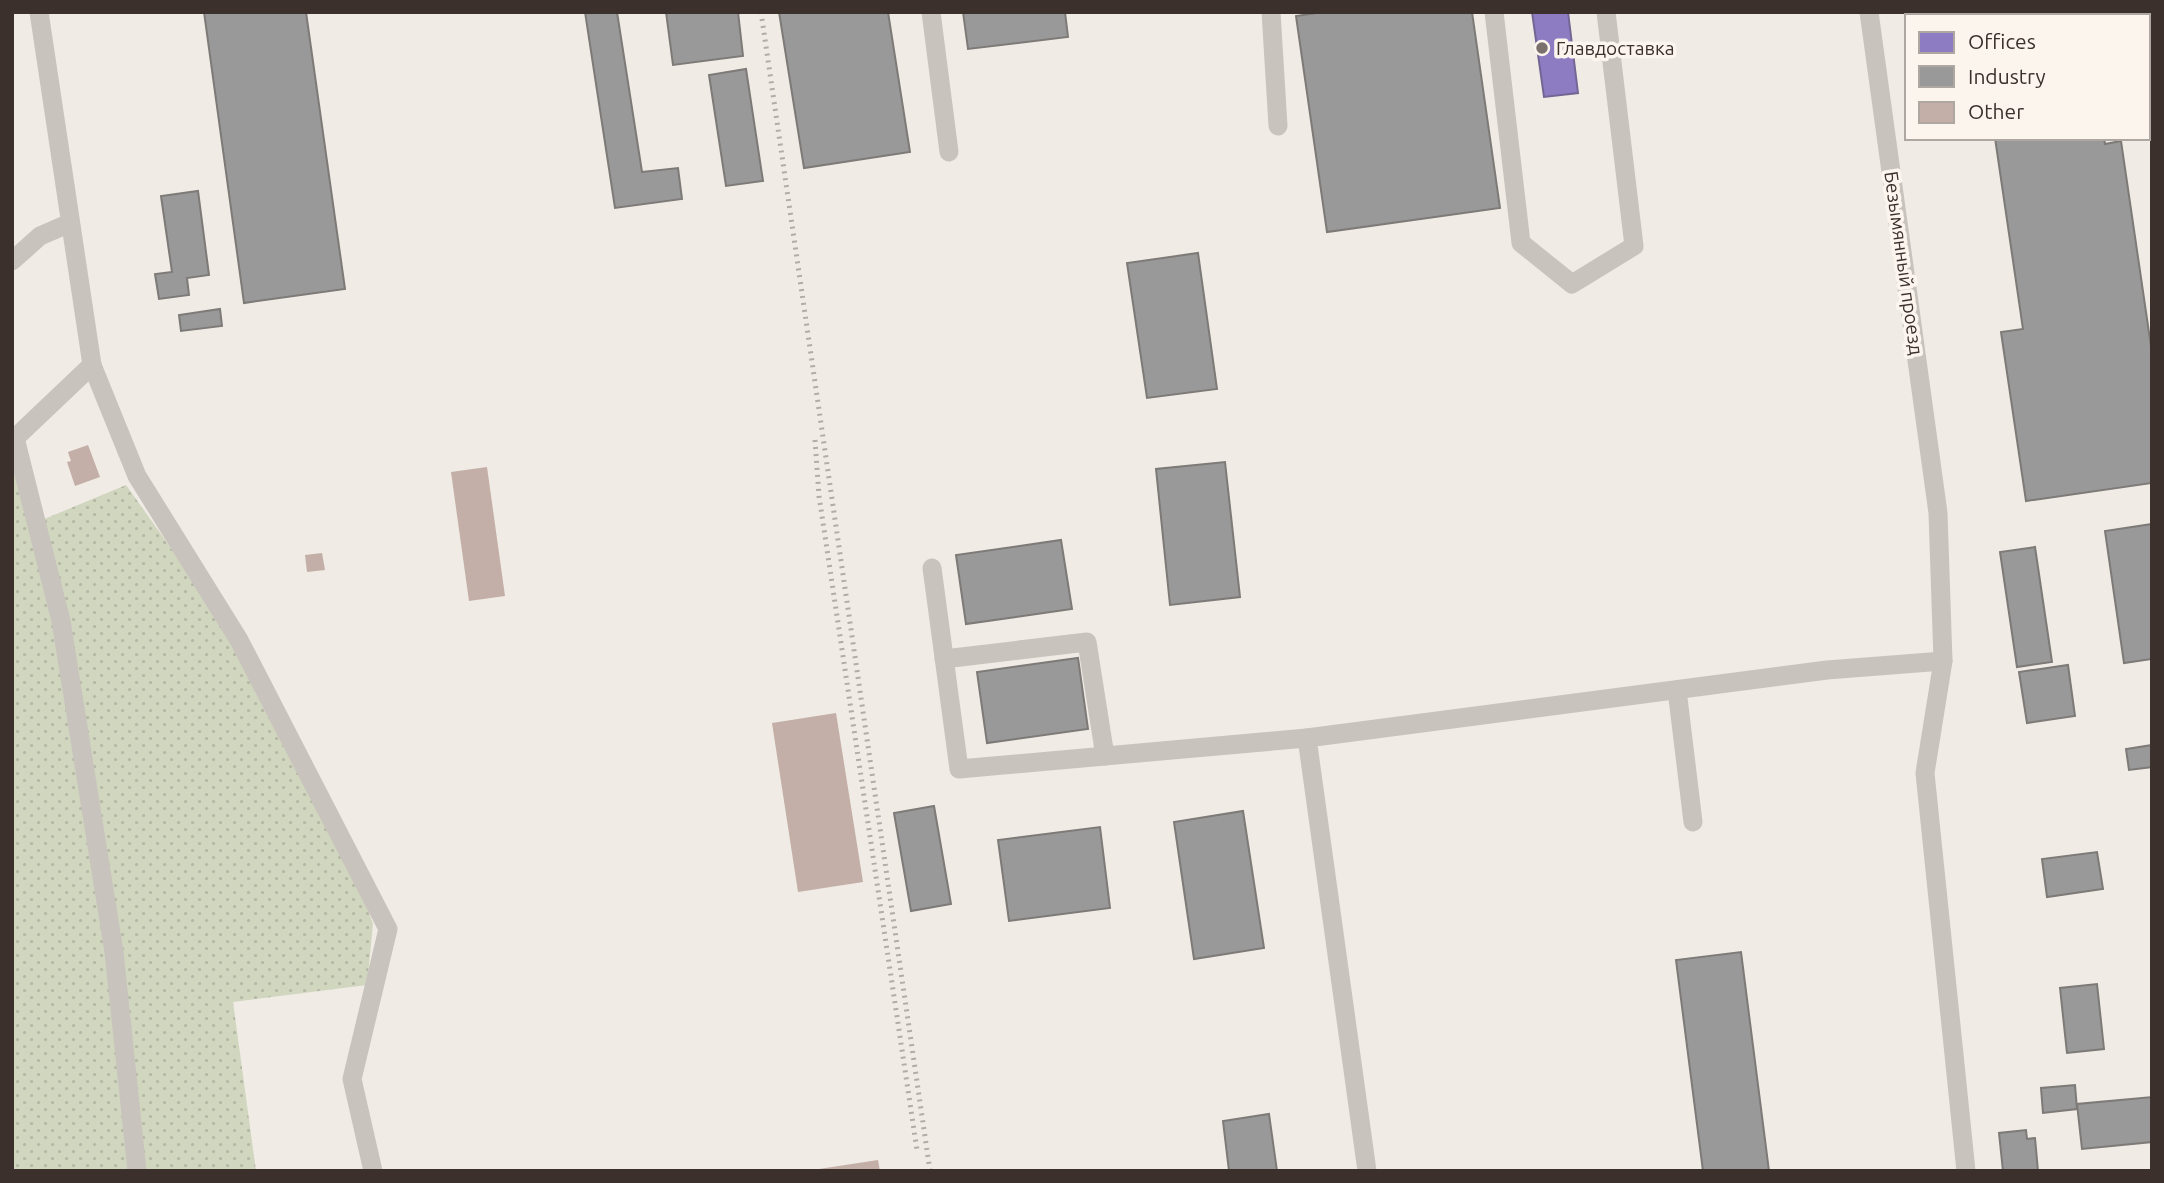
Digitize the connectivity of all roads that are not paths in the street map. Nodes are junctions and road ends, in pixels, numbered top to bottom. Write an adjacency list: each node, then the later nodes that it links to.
1 (39, 12): 9 (street)
2 (931, 12): 8 (street)
3 (1271, 12): 7 (street)
4 (1494, 12): 5 (street)
5 (1606, 12)
6 (1869, 12): 15 (street, Безымянный проезд)
7 (1279, 127)
8 (949, 152)
9 (70, 223): 10 (street); 11 (street)
10 (12, 261)
11 (92, 365): 12 (street); 21 (street)
12 (14, 440): 20 (street)
13 (932, 568): 14 (street)
14 (944, 659): 18 (street); 18 (street)
15 (1943, 661): 16 (street); 23 (street, Безымянный проезд)
16 (1677, 690): 17 (street); 19 (street)
17 (1307, 738): 18 (street); 22 (street)
18 (1105, 756)
19 (1693, 822)
20 (137, 1171)
21 (373, 1171)
22 (1367, 1171)
23 (1966, 1171)

